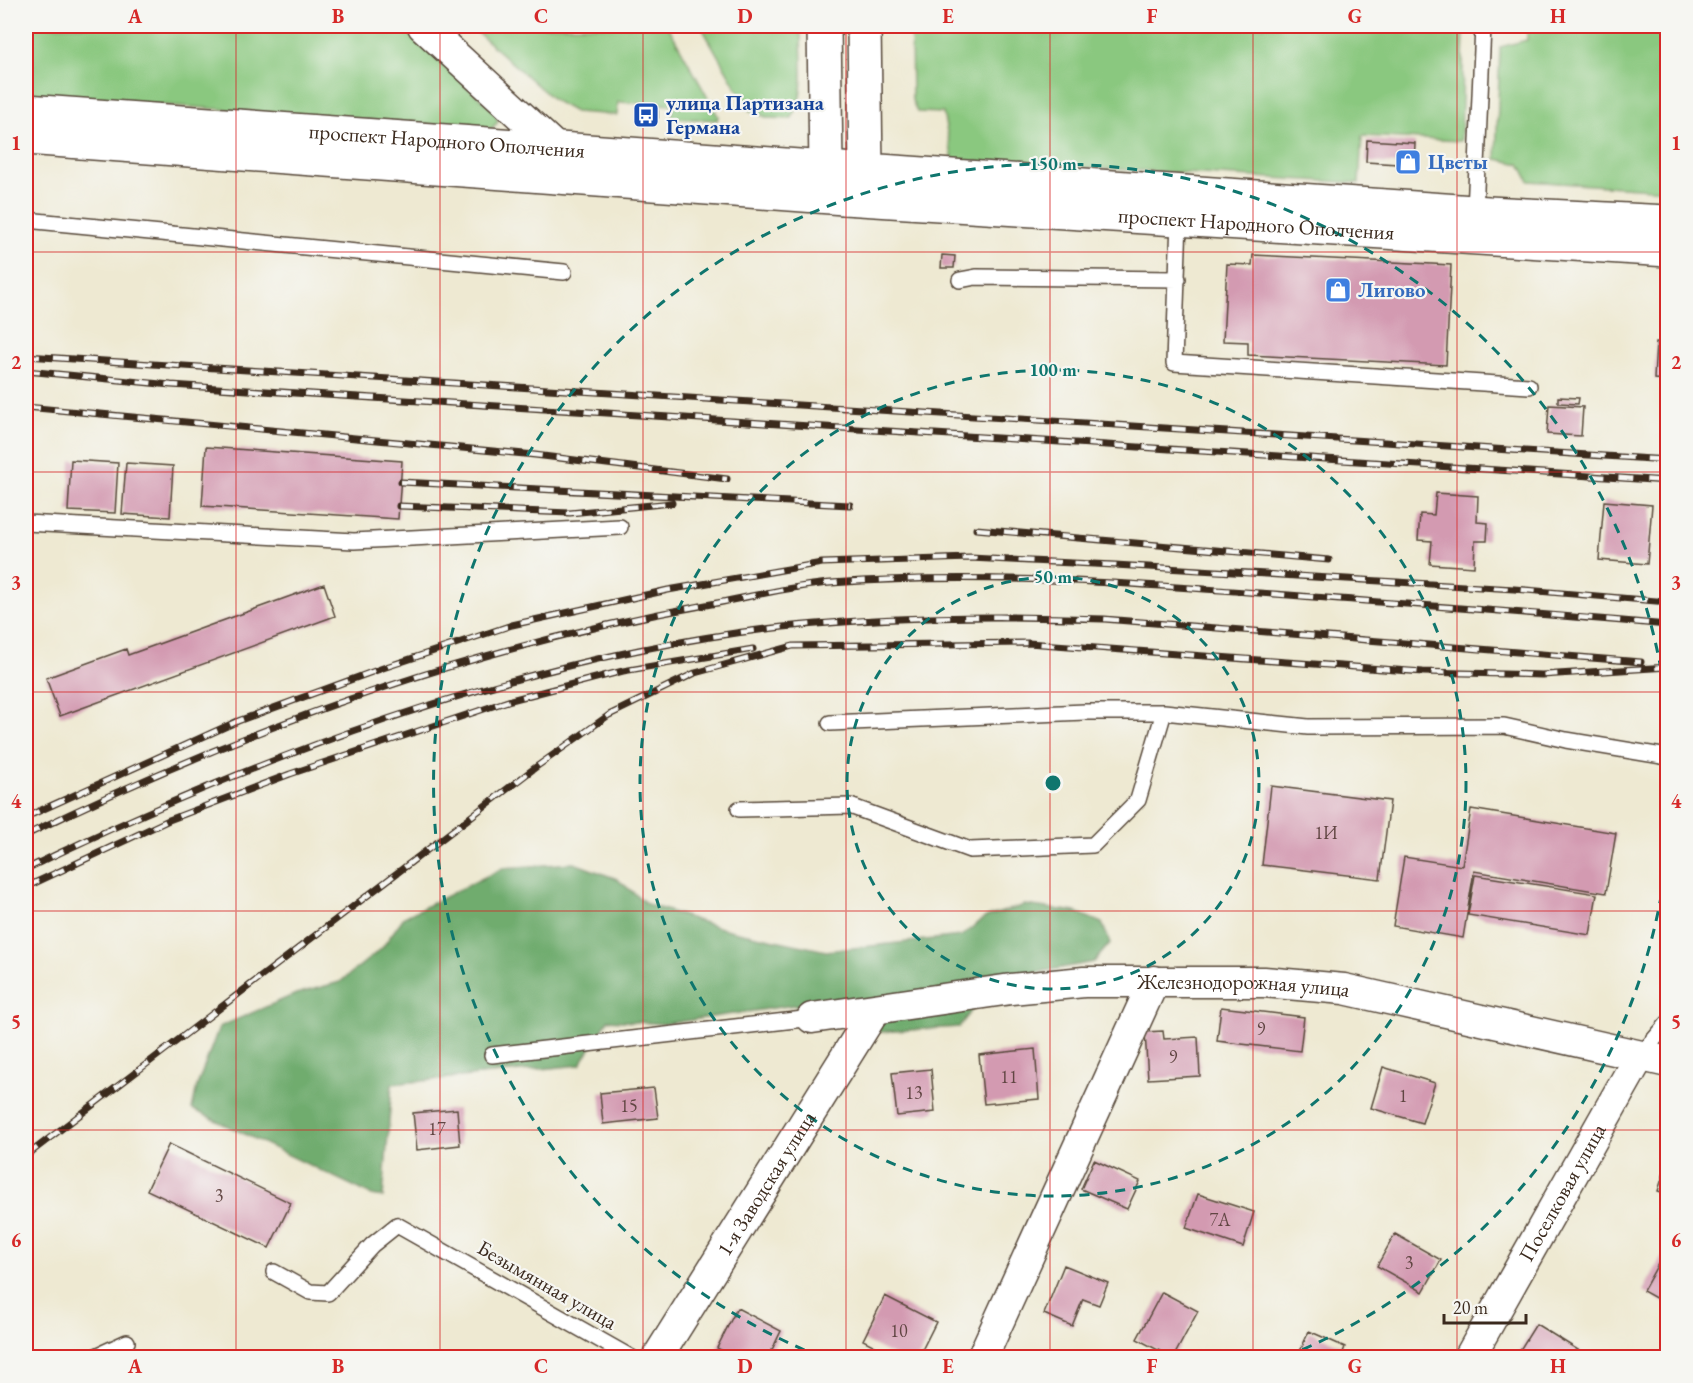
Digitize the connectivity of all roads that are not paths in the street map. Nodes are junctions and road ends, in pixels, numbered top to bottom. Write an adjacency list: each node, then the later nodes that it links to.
1 (423, 26): 7 (street)
2 (824, 26): 8 (main road)
3 (864, 26): 9 (main road)
4 (1483, 26): 11 (lane)
5 (26, 111): 7 (main road, проспект Народного Ополчения)
6 (26, 138): 10 (main road, проспект Народного Ополчения)
7 (558, 150): 8 (main road, проспект Народного Ополчения)
8 (826, 168): 9 (main road, проспект Народного Ополчения); 10 (main road)
9 (866, 170): 10 (main road); 11 (main road, проспект Народного Ополчения)
10 (844, 198): 13 (main road, проспект Народного Ополчения)
11 (1475, 212): 14 (main road, проспект Народного Ополчения)
12 (26, 220): 16 (lane)
13 (1179, 220): 15 (main road, проспект Народного Ополчения); 17 (lane)
14 (1668, 222)
15 (1668, 250)
16 (564, 273)
17 (1178, 279): 18 (lane); 19 (lane)
18 (960, 280)
19 (1529, 386)
20 (26, 523): 21 (lane)
21 (620, 527)
22 (1164, 712): 23 (lane); 24 (lane); 25 (lane)
23 (830, 723)
24 (1668, 757)
25 (739, 808)
26 (1154, 981): 27 (street, Железнодорожная улица); 31 (street, Железнодорожная улица); 38 (street)
27 (875, 1010): 28 (street, Железнодорожная улица); 37 (street, 1-я Заводская улица)
28 (812, 1018): 30 (lane)
29 (1668, 1023): 31 (lane)
30 (492, 1055)
31 (1639, 1057): 32 (street, Железнодорожная улица); 39 (street, Поселковая улица)
32 (1668, 1062)
33 (274, 1272): 36 (lane, Безымянная улица)
34 (127, 1342): 35 (lane)
35 (92, 1358)
36 (632, 1358)
37 (657, 1358)
38 (982, 1358)
39 (1469, 1358)

